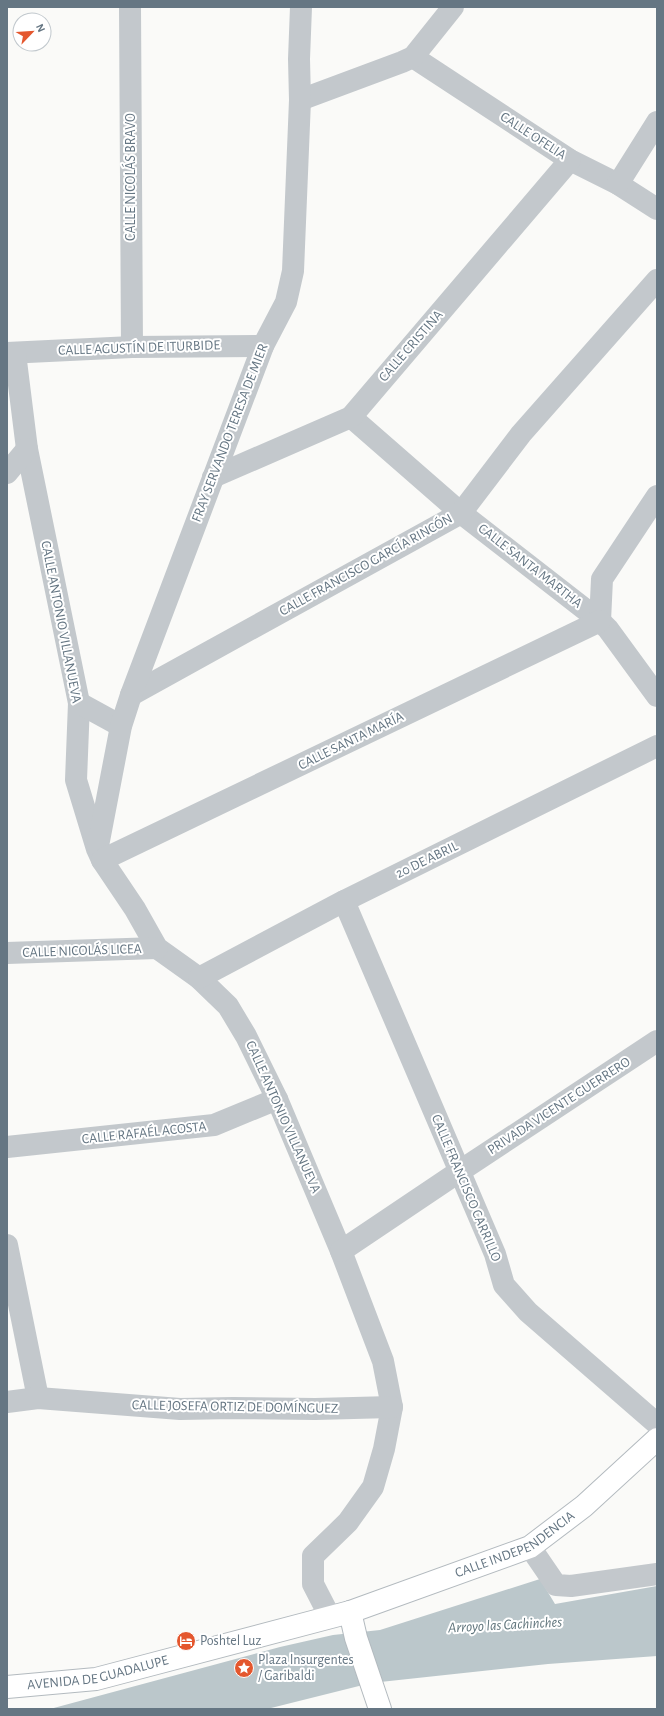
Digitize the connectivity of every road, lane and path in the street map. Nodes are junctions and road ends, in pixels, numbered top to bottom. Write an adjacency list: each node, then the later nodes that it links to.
1 (130, 7): 12 (street, CALLE NICOLÁS BRAVO)
2 (301, 7): 5 (street, FRAY SERVANDO TERESA DE MIER)
3 (453, 7): 4 (street)
4 (413, 57): 5 (street); 7 (street, CALLE OFELIA)
5 (300, 100): 11 (street, FRAY SERVANDO TERESA DE MIER)
6 (657, 122): 8 (street)
7 (570, 160): 8 (street, CALLE OFELIA); 14 (street, CALLE CRISTINA)
8 (618, 184): 9 (street, CALLE OFELIA)
9 (657, 209)
10 (657, 280): 19 (street, CALLE FRANCISCO GARCÍA RINCÓN)
11 (263, 346): 12 (street, CALLE AGUSTÍN DE ITURBIDE); 17 (street, FRAY SERVANDO TERESA DE MIER)
12 (132, 347): 13 (street, CALLE AGUSTÍN DE ITURBIDE)
13 (11, 353): 15 (street, CALLE ANTONIO VILLANUEVA)
14 (351, 417): 17 (street, CALLE CRISTINA); 19 (street, CALLE SANTA MARTHA)
15 (27, 449): 16 (street); 23 (street, CALLE ANTONIO VILLANUEVA)
16 (7, 473)
17 (213, 477): 21 (street, FRAY SERVANDO TERESA DE MIER)
18 (657, 496): 20 (street)
19 (461, 513): 20 (street, CALLE SANTA MARTHA); 21 (street, CALLE FRANCISCO GARCÍA RINCÓN)
20 (600, 621): 22 (street, CALLE SANTA MARTHA); 26 (street, CALLE SANTA MARÍA)
21 (131, 695): 24 (street, FRAY SERVANDO TERESA DE MIER)
22 (657, 696)
23 (79, 703): 24 (street); 26 (street, CALLE ANTONIO VILLANUEVA)
24 (121, 726): 26 (street, FRAY SERVANDO TERESA DE MIER)
25 (657, 746): 27 (street, 20 DE ABRIL)
26 (100, 855): 28 (street, CALLE ANTONIO VILLANUEVA)
27 (344, 901): 30 (street, 20 DE ABRIL); 34 (street, CALLE FRANCISCO CARRILLO)
28 (157, 948): 29 (street, CALLE NICOLÁS LICEA); 30 (street, CALLE ANTONIO VILLANUEVA)
29 (7, 953)
30 (199, 978): 32 (street, CALLE ANTONIO VILLANUEVA)
31 (657, 1041): 34 (street, PRIVADA VICENTE GUERRERO)
32 (277, 1099): 33 (street, CALLE RAFAÉL ACOSTA); 36 (street, CALLE ANTONIO VILLANUEVA)
33 (7, 1147)
34 (460, 1171): 36 (street, PRIVADA VICENTE GUERRERO); 40 (street, CALLE FRANCISCO CARRILLO)
35 (7, 1245): 37 (street)
36 (341, 1252): 39 (street, CALLE ANTONIO VILLANUEVA)
37 (38, 1398): 38 (street, CALLE JOSEFA ORTIZ DE DOMÍNGUEZ); 39 (street, CALLE JOSEFA ORTIZ DE DOMÍNGUEZ)
38 (7, 1402)
39 (392, 1407): 44 (street, CALLE ANTONIO VILLANUEVA)
40 (657, 1424)
41 (657, 1439): 42 (main road, CALLE INDEPENDENCIA)
42 (530, 1547): 43 (street); 44 (main road, CALLE INDEPENDENCIA)
43 (657, 1574)
44 (340, 1614): 45 (main road, AVENIDA DE GUADALUPE); 46 (main road)
45 (7, 1687)
46 (380, 1709)

